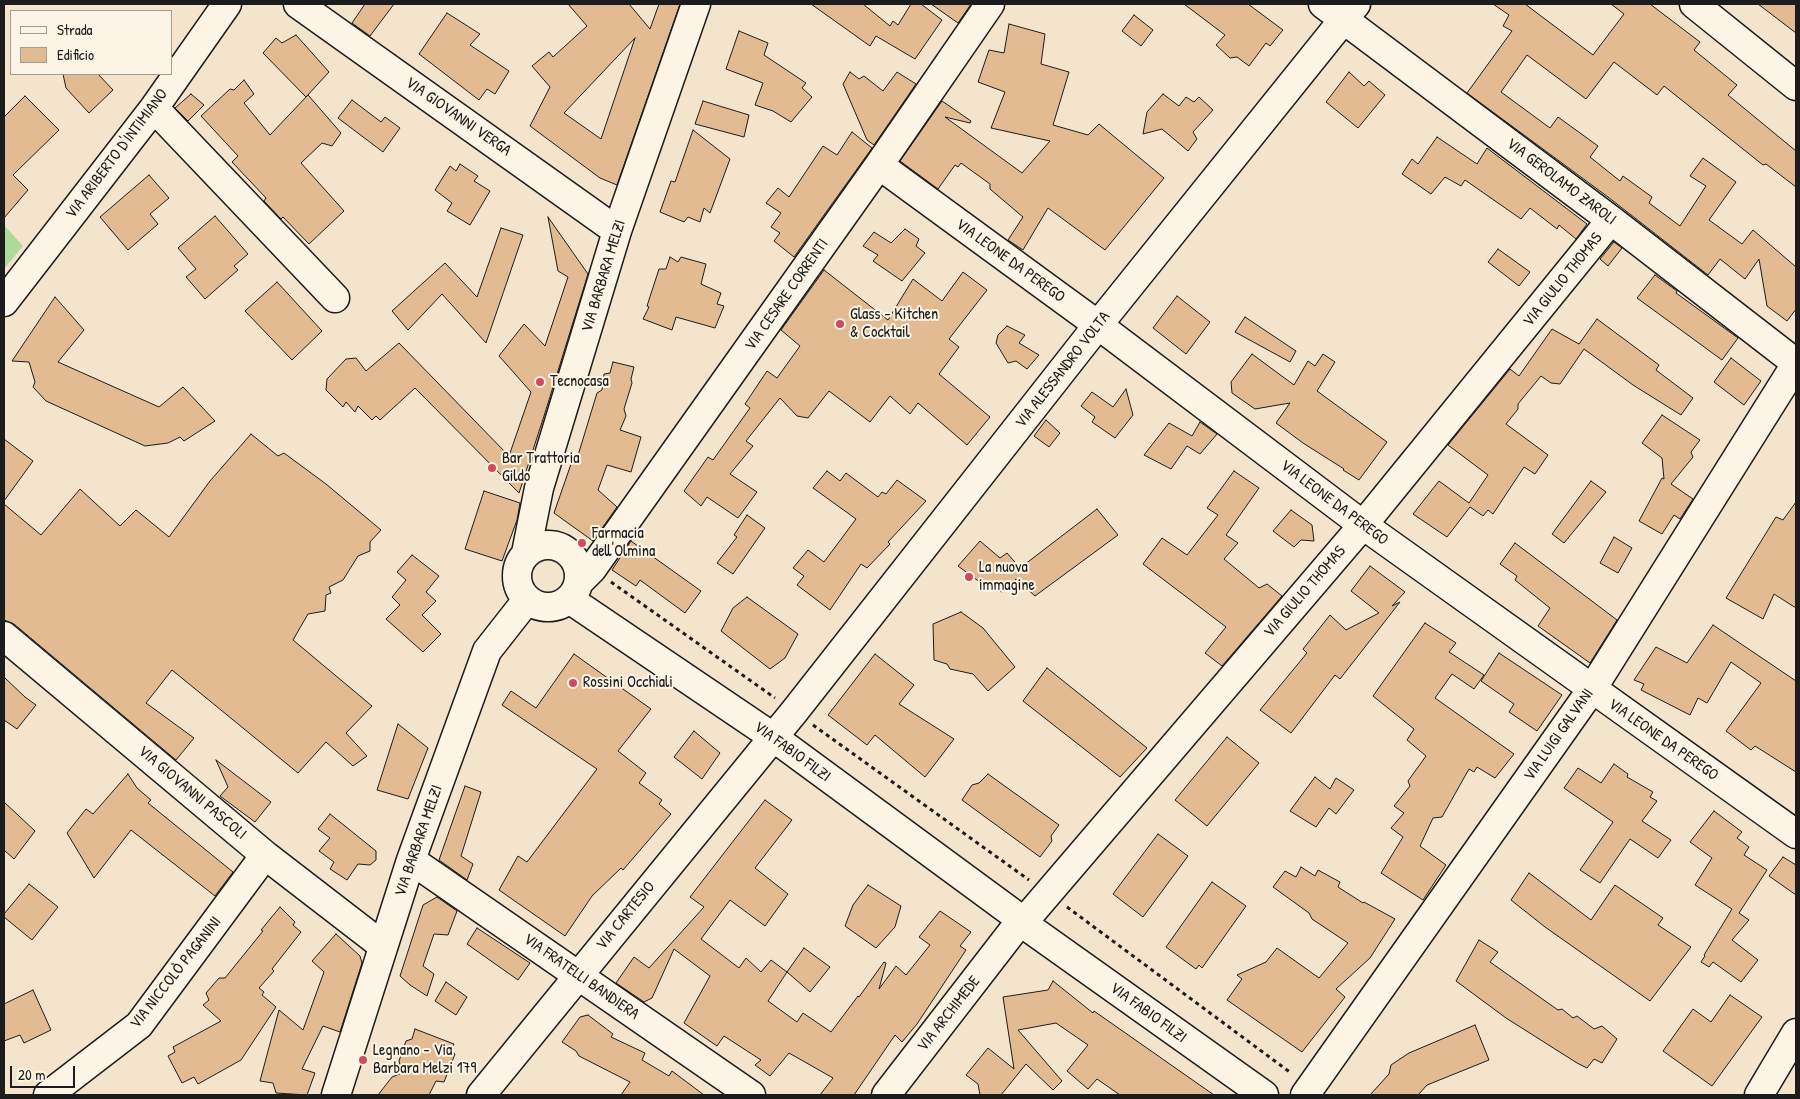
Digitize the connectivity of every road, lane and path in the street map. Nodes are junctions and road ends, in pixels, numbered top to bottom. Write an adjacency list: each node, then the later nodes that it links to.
1 (227, 4): 8 (street, VIA ARIBERTO D'INTIMIANO)
2 (298, 4): 11 (street, VIA GIOVANNI VERGA)
3 (696, 4): 11 (street, VIA BARBARA MELZI)
4 (990, 4): 9 (street, VIA CESARE CORRENTI)
5 (1694, 4): 7 (street)
6 (1341, 9): 10 (street, VIA GEROLAMO ZAROLI); 14 (street, VIA ALESSANDRO VOLTA)
7 (1796, 86)
8 (154, 108): 12 (street); 13 (street, VIA ARIBERTO D'INTIMIANO)
9 (879, 165): 14 (street, VIA LEONE DA PEREGO); 20 (street, VIA CESARE CORRENTI)
10 (1611, 220): 15 (street, VIA GEROLAMO ZAROLI); 17 (street, VIA GIULIO THOMAS)
11 (617, 231): 16 (street, VIA BARBARA MELZI)
12 (335, 298)
13 (4, 302)
14 (1098, 325): 17 (street, VIA LEONE DA PEREGO); 24 (street, VIA ALESSANDRO VOLTA)
15 (1796, 364): 23 (street, VIA LUIGI GALVANI)
16 (539, 488): 18 (street); 19 (street, VIA BARBARA MELZI)
17 (1362, 525): 23 (street, VIA LEONE DA PEREGO); 29 (street, VIA GIULIO THOMAS)
18 (564, 549): 19 (street); 20 (street)
19 (526, 553): 21 (street, VIA BARBARA MELZI)
20 (580, 583): 21 (street); 24 (path); 25 (street, VIA FABIO FILZI)
21 (527, 600): 28 (street, VIA BARBARA MELZI)
22 (4, 636): 27 (street, VIA GIOVANNI PASCOLI)
23 (1592, 689): 26 (street, VIA LEONE DA PEREGO); 33 (street, VIA LUIGI GALVANI)
24 (794, 712): 25 (street, VIA ALESSANDRO VOLTA); 29 (path)
25 (773, 737): 29 (street, VIA FABIO FILZI); 31 (street, VIA CARTESIO)
26 (1796, 834)
27 (265, 854): 30 (street, VIA GIOVANNI PASCOLI); 34 (street, VIA NICCOLÒ PAGANINI)
28 (411, 860): 30 (street, VIA BARBARA MELZI); 31 (street, VIA FRATELLI BANDIERA)
29 (1027, 916): 33 (path); 38 (street, VIA ARCHIMEDE); 39 (street, VIA FABIO FILZI)
30 (383, 946): 35 (street, VIA BARBARA MELZI)
31 (578, 974): 36 (street, VIA CARTESIO); 37 (street, VIA FRATELLI BANDIERA)
32 (1796, 1033): 40 (street)
33 (1308, 1091)
34 (48, 1095)
35 (336, 1095)
36 (480, 1095)
37 (751, 1095)
38 (886, 1095)
39 (1264, 1095)
40 (1759, 1095)

